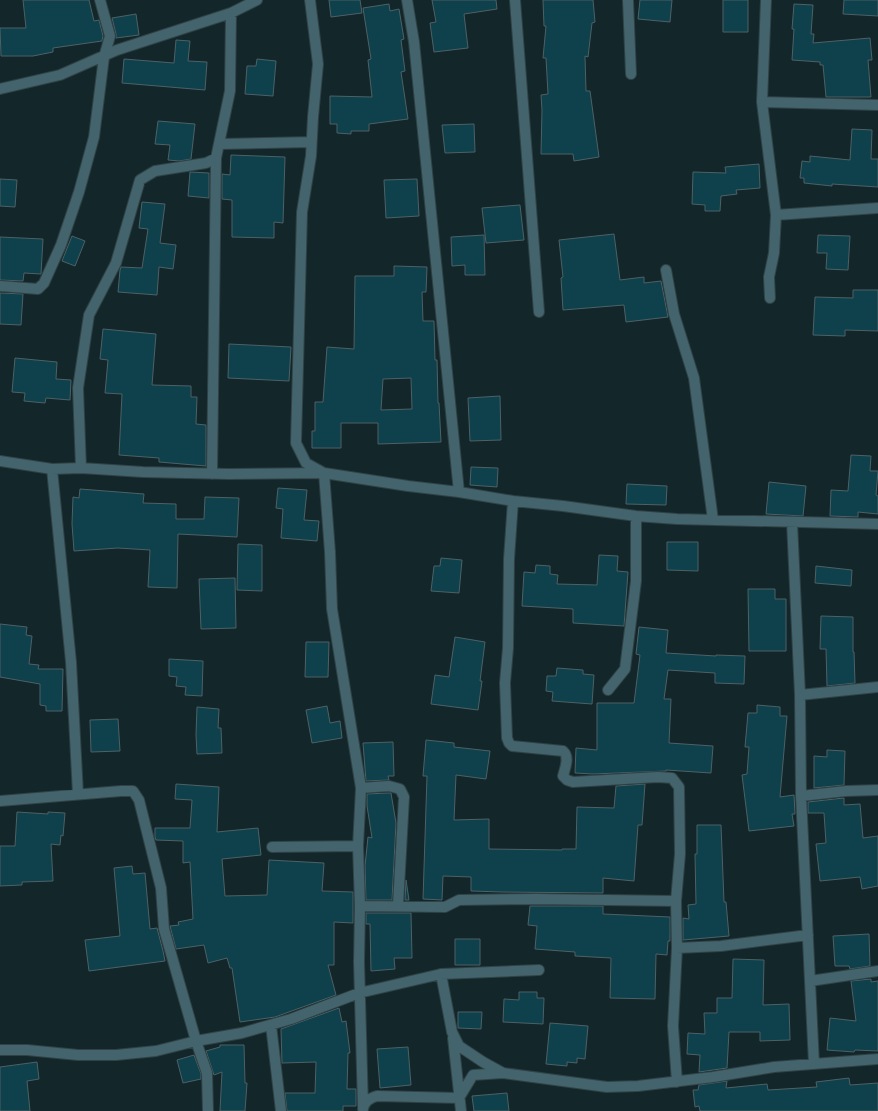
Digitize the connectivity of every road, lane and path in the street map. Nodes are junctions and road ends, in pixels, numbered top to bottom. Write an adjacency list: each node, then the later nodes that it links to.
1 (100, 0): 9 (street)
2 (257, 0): 8 (street)
3 (310, 0): 14 (street)
4 (407, 0): 28 (street)
5 (515, 0): 22 (street)
6 (628, 0): 10 (street)
7 (766, 0): 12 (street)
8 (231, 13): 9 (street); 15 (street)
9 (104, 57): 11 (street); 20 (street)
10 (631, 74)
11 (0, 89)
12 (762, 102): 13 (street); 18 (street)
13 (878, 105)
14 (311, 142): 15 (street); 26 (street)
15 (219, 144): 16 (street)
16 (216, 158): 25 (street); 27 (street)
17 (878, 208): 18 (street)
18 (776, 216): 21 (street)
19 (666, 270): 31 (street)
20 (0, 286)
21 (770, 298)
22 (539, 312)
23 (0, 461): 24 (street)
24 (52, 468): 25 (street); 39 (street)
25 (81, 468): 27 (street)
26 (324, 473): 27 (street); 28 (street); 37 (street)
27 (212, 474)
28 (459, 492): 29 (street)
29 (513, 502): 30 (street); 44 (street)
30 (636, 516): 31 (street); 35 (street)
31 (713, 520): 32 (street)
32 (792, 522): 33 (street); 36 (street)
33 (878, 524)
34 (878, 687): 36 (street)
35 (608, 690)
36 (800, 695): 40 (street)
37 (361, 788): 43 (street); 46 (street)
38 (878, 790): 40 (street)
39 (78, 794): 41 (street); 56 (street)
40 (801, 796): 47 (street)
41 (0, 801)
42 (272, 846): 43 (street)
43 (358, 846): 45 (street)
44 (676, 901): 46 (street); 48 (street)
45 (360, 906): 46 (street); 53 (street)
46 (398, 906)
47 (808, 935): 48 (street); 52 (street)
48 (677, 948): 61 (street)
49 (539, 970): 51 (street)
50 (878, 971): 52 (street)
51 (441, 974): 53 (street); 55 (street)
52 (810, 981): 59 (street)
53 (359, 993): 54 (street); 63 (street)
54 (271, 1025): 56 (street); 65 (street)
55 (452, 1032): 60 (street); 62 (street)
56 (196, 1041): 57 (street); 64 (street)
57 (0, 1050)
58 (878, 1059): 59 (street)
59 (814, 1064): 61 (street)
60 (503, 1073): 61 (street); 62 (street)
61 (677, 1082)
62 (459, 1098): 63 (street); 66 (street)
63 (363, 1109)
64 (208, 1111)
65 (281, 1111)
66 (461, 1111)

